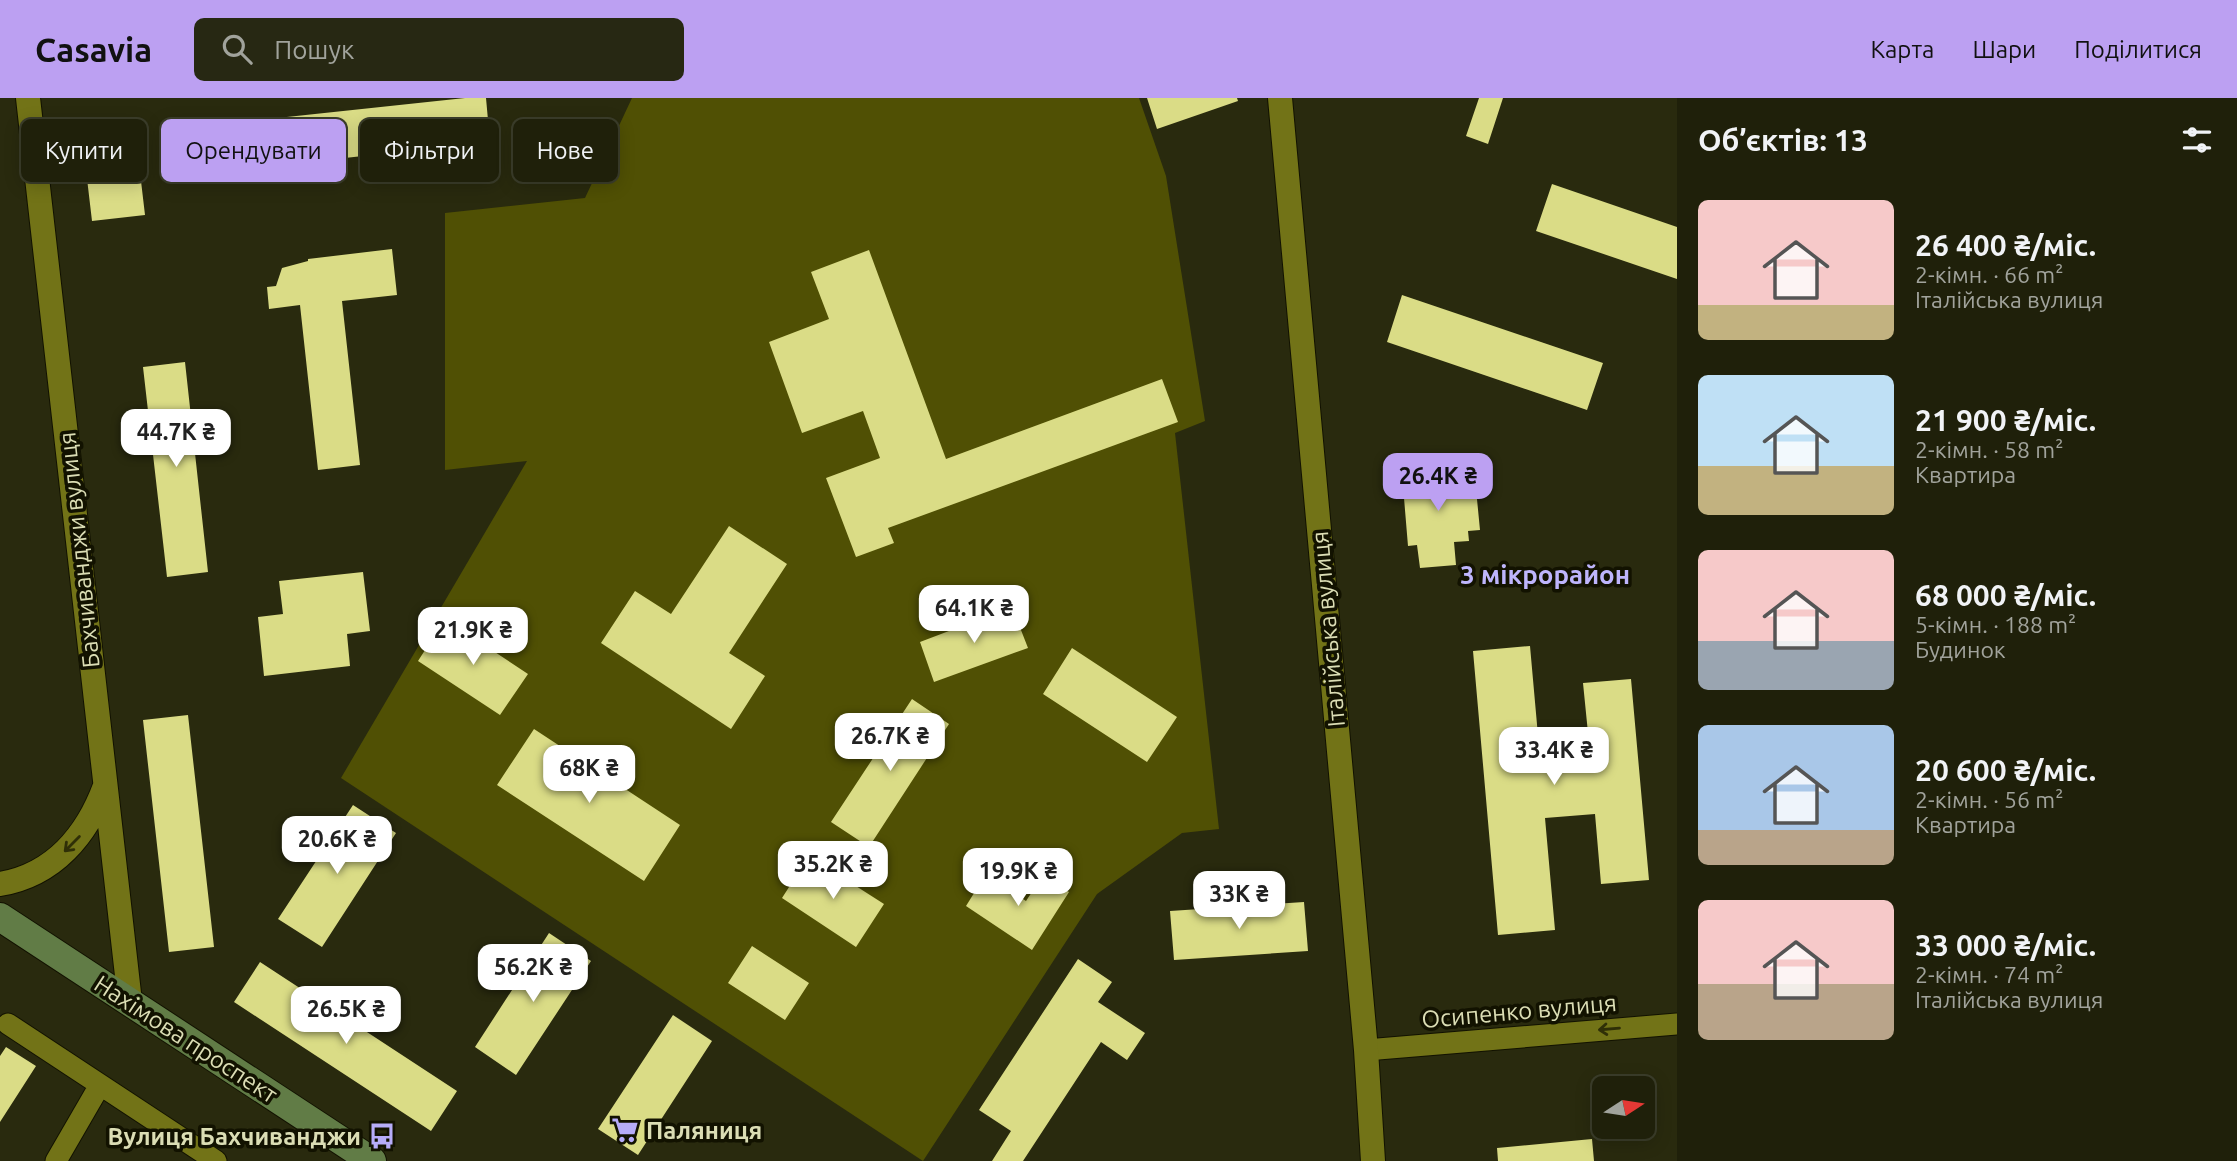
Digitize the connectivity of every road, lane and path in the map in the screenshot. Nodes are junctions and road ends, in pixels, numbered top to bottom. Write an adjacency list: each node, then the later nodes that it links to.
1 (29, 98): 3 (street, Бахчиванджи вулиця)
2 (1280, 98): 9 (street, Італійська вулиця)
3 (106, 786): 4 (street, one-way to 4); 6 (street, Бахчиванджи вулиця)
4 (0, 884)
5 (0, 917): 6 (main road, Нахімова проспект)
6 (130, 1002): 13 (main road, Нахімова проспект)
7 (8, 1024): 10 (street)
8 (1677, 1024): 9 (street, Осипенко вулиця, one-way to 9)
9 (1366, 1050): 14 (street, Італійська вулиця)
10 (100, 1085): 11 (street); 12 (street)
11 (56, 1161)
12 (216, 1161)
13 (372, 1161)
14 (1373, 1161)

